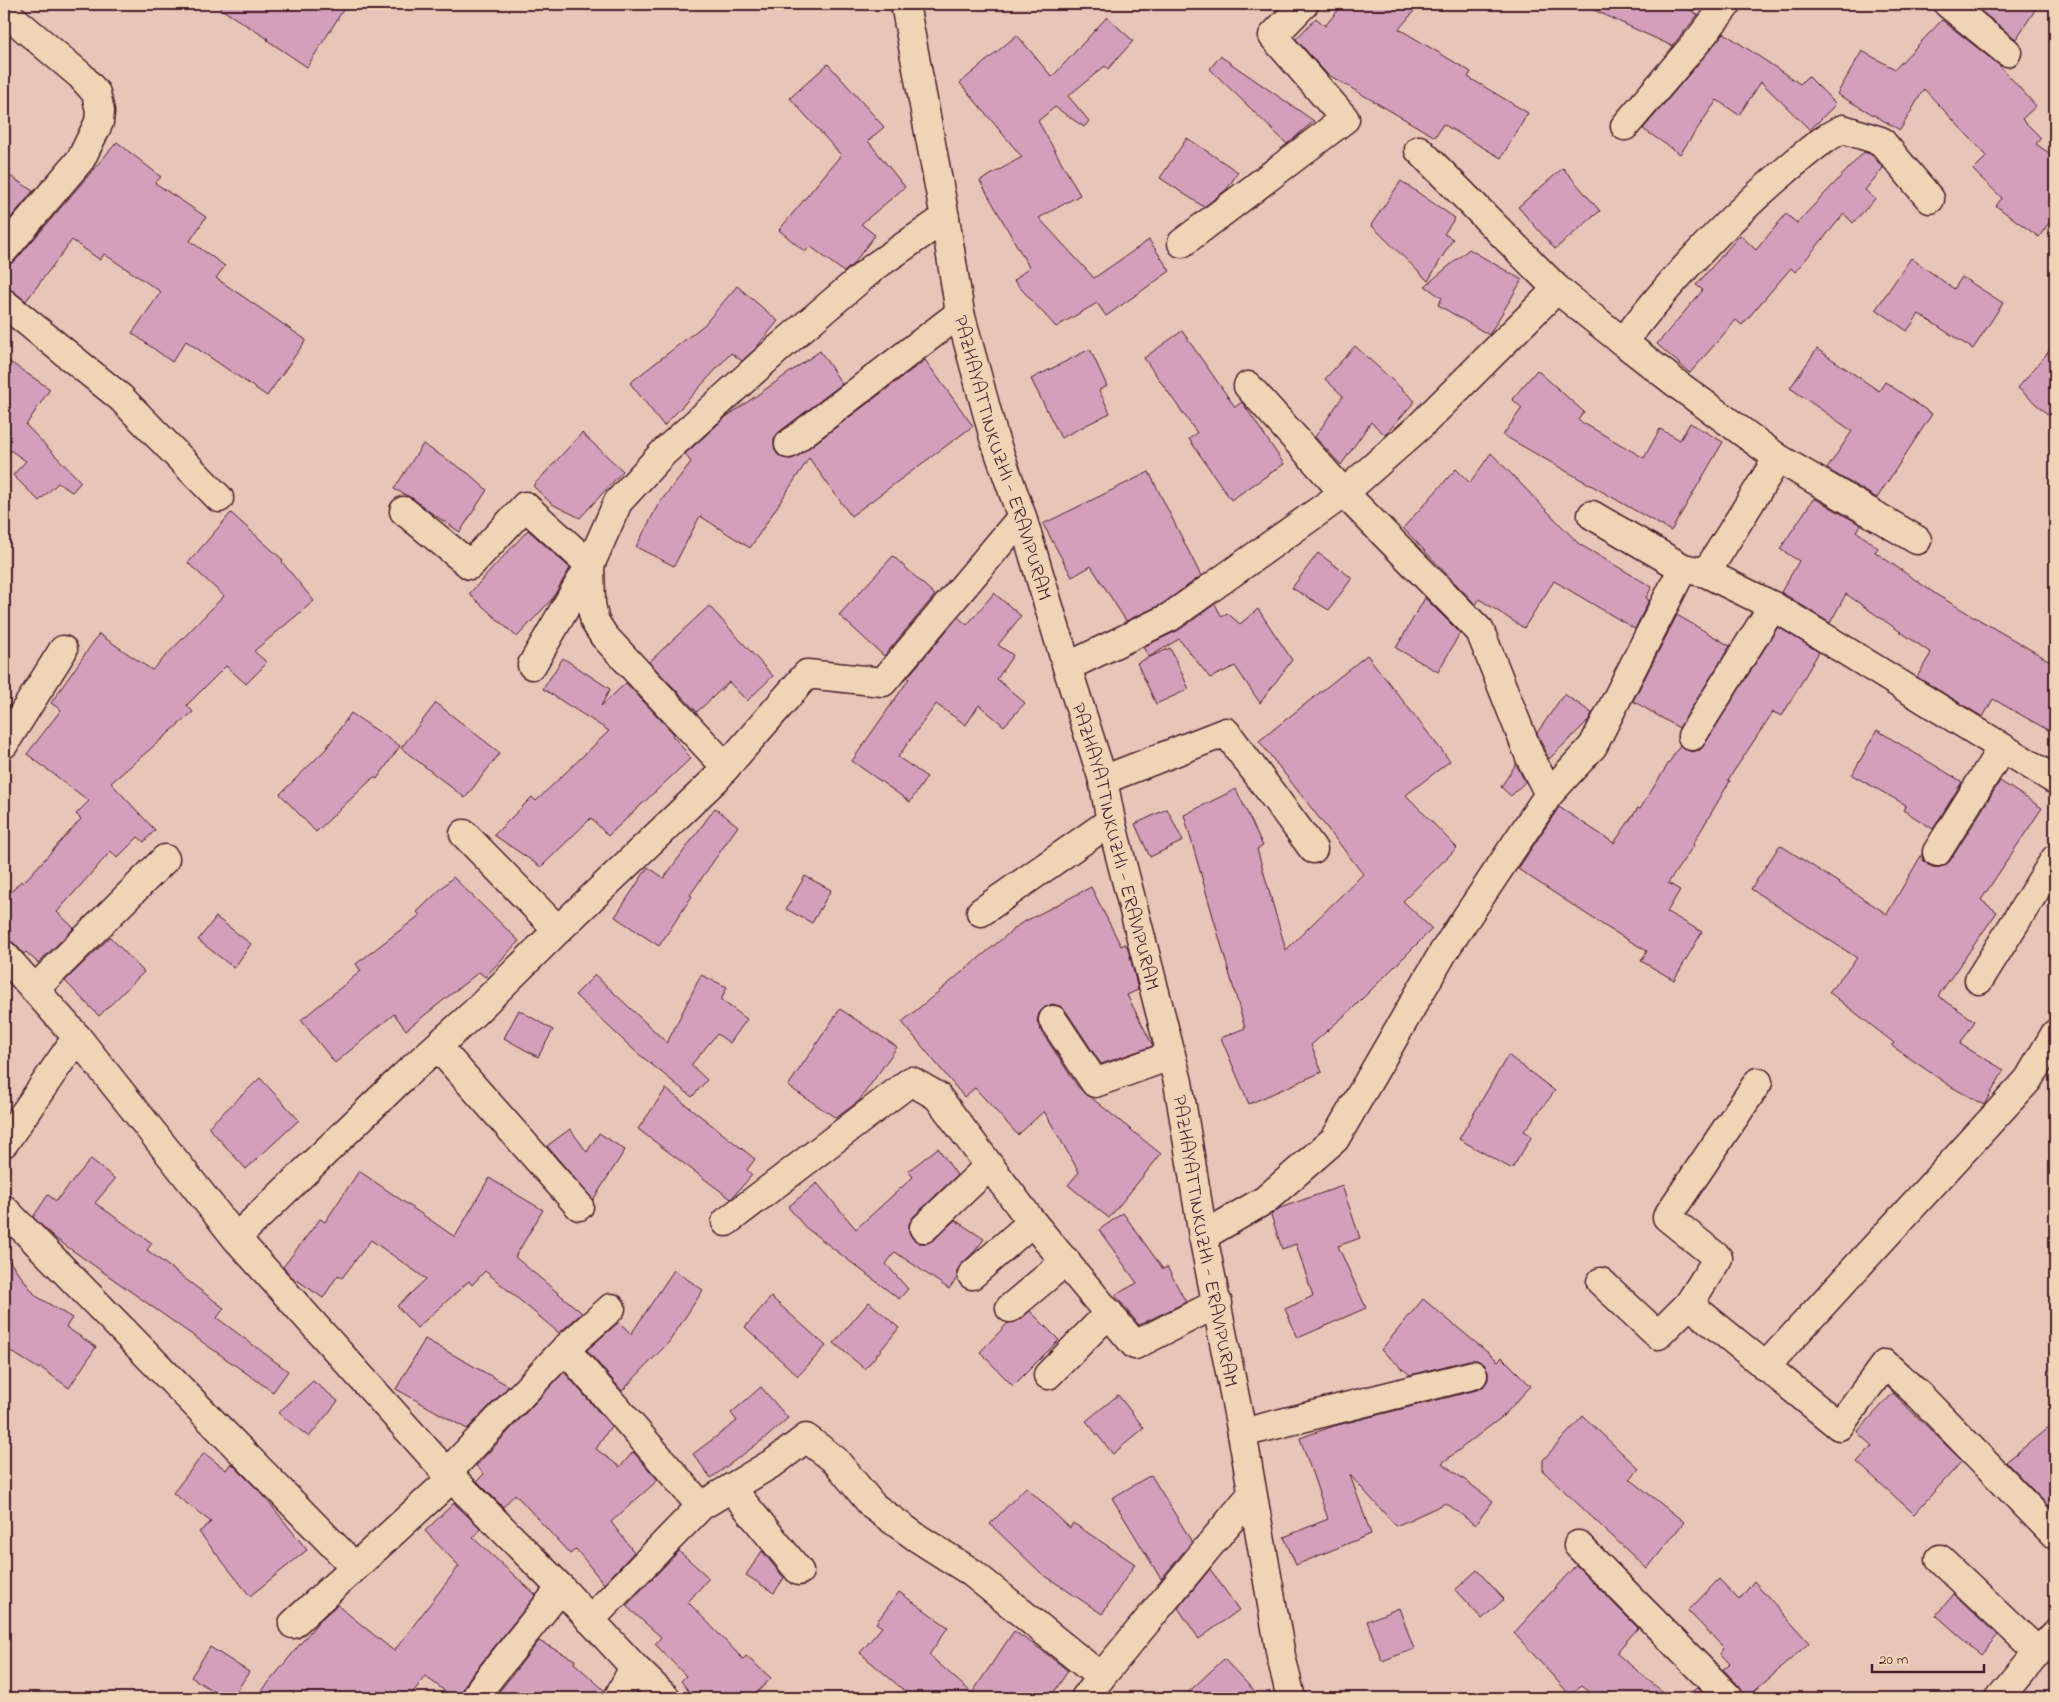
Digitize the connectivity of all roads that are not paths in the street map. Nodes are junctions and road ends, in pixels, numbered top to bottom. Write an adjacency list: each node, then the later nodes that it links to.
1 (905, 4): 10 (street, PAZHAYATTINKUZHI - ERAVIPURAM)
2 (1304, 4): 11 (street)
3 (1727, 4): 7 (street)
4 (1948, 4): 6 (street)
5 (4, 11): 12 (street)
6 (2007, 52)
7 (1625, 126)
8 (1419, 150): 13 (street)
9 (1930, 199): 16 (street)
10 (945, 218): 15 (street, PAZHAYATTINKUZHI - ERAVIPURAM); 26 (street)
11 (1182, 243)
12 (4, 250)
13 (1557, 289): 16 (street); 20 (street)
14 (4, 303): 21 (street)
15 (960, 313): 18 (street); 24 (street, PAZHAYATTINKUZHI - ERAVIPURAM)
16 (1624, 342): 19 (street)
17 (1248, 386): 20 (street)
18 (789, 444)
19 (1778, 458): 25 (street); 27 (street)
20 (1344, 493): 31 (street); 38 (street)
21 (219, 498)
22 (404, 511): 26 (street)
23 (1592, 515): 27 (street)
24 (1022, 517): 31 (street, PAZHAYATTINKUZHI - ERAVIPURAM); 35 (street)
25 (1917, 540)
26 (590, 565): 30 (street); 35 (street)
27 (1694, 571): 28 (street); 38 (street)
28 (1773, 606): 32 (street); 34 (street)
29 (63, 650): 33 (street)
30 (532, 665)
31 (1066, 667): 36 (street, PAZHAYATTINKUZHI - ERAVIPURAM)
32 (1692, 736)
33 (4, 744)
34 (2002, 748): 37 (street); 42 (street)
35 (726, 767): 46 (street)
36 (1103, 780): 39 (street, PAZHAYATTINKUZHI - ERAVIPURAM); 41 (street)
37 (2055, 780)
38 (1549, 794): 63 (street)
39 (1111, 820): 45 (street); 54 (street, PAZHAYATTINKUZHI - ERAVIPURAM)
40 (464, 834): 46 (street)
41 (1313, 849)
42 (1937, 852)
43 (165, 859): 49 (street)
44 (2055, 859): 48 (street)
45 (981, 912)
46 (558, 930): 53 (street)
47 (4, 955): 49 (street)
48 (1979, 980)
49 (35, 989): 52 (street)
50 (1054, 1020): 54 (street)
51 (2055, 1034): 74 (street)
52 (77, 1037): 56 (street); 64 (street)
53 (438, 1047): 58 (street); 64 (street)
54 (1170, 1056): 63 (street, PAZHAYATTINKUZHI - ERAVIPURAM)
55 (1758, 1082): 69 (street)
56 (4, 1143)
57 (989, 1166): 60 (street); 61 (street); 62 (street)
58 (579, 1206)
59 (4, 1209): 85 (street)
60 (726, 1222)
61 (1032, 1222): 65 (street); 66 (street)
62 (924, 1228)
63 (1203, 1236): 68 (street, PAZHAYATTINKUZHI - ERAVIPURAM)
64 (236, 1238): 78 (street)
65 (1066, 1262): 71 (street); 72 (street)
66 (972, 1275)
67 (1600, 1282): 69 (street)
68 (1218, 1303): 72 (street); 77 (street, PAZHAYATTINKUZHI - ERAVIPURAM)
69 (1689, 1304): 74 (street)
70 (611, 1308): 73 (street)
71 (1010, 1308)
72 (1109, 1313): 75 (street)
73 (565, 1349): 78 (street); 81 (street)
74 (1765, 1367): 82 (street)
75 (1048, 1375)
76 (1473, 1375): 77 (street)
77 (1242, 1433): 80 (street, PAZHAYATTINKUZHI - ERAVIPURAM)
78 (450, 1476): 85 (street); 87 (street)
79 (731, 1488): 81 (street); 86 (street); 92 (street)
80 (1252, 1494): 92 (street); 96 (street, PAZHAYATTINKUZHI - ERAVIPURAM)
81 (702, 1506): 88 (street)
82 (2055, 1535)
83 (1578, 1545): 97 (street)
84 (1940, 1559): 90 (street)
85 (354, 1567): 89 (street)
86 (799, 1571)
87 (561, 1588): 88 (street); 93 (street)
88 (590, 1620): 91 (street)
89 (293, 1624)
90 (2050, 1642): 98 (street)
91 (634, 1667): 94 (street); 95 (street)
92 (1093, 1688)
93 (476, 1698)
94 (618, 1698)
95 (666, 1698)
96 (1292, 1698)
97 (1729, 1698)
98 (2000, 1698)

